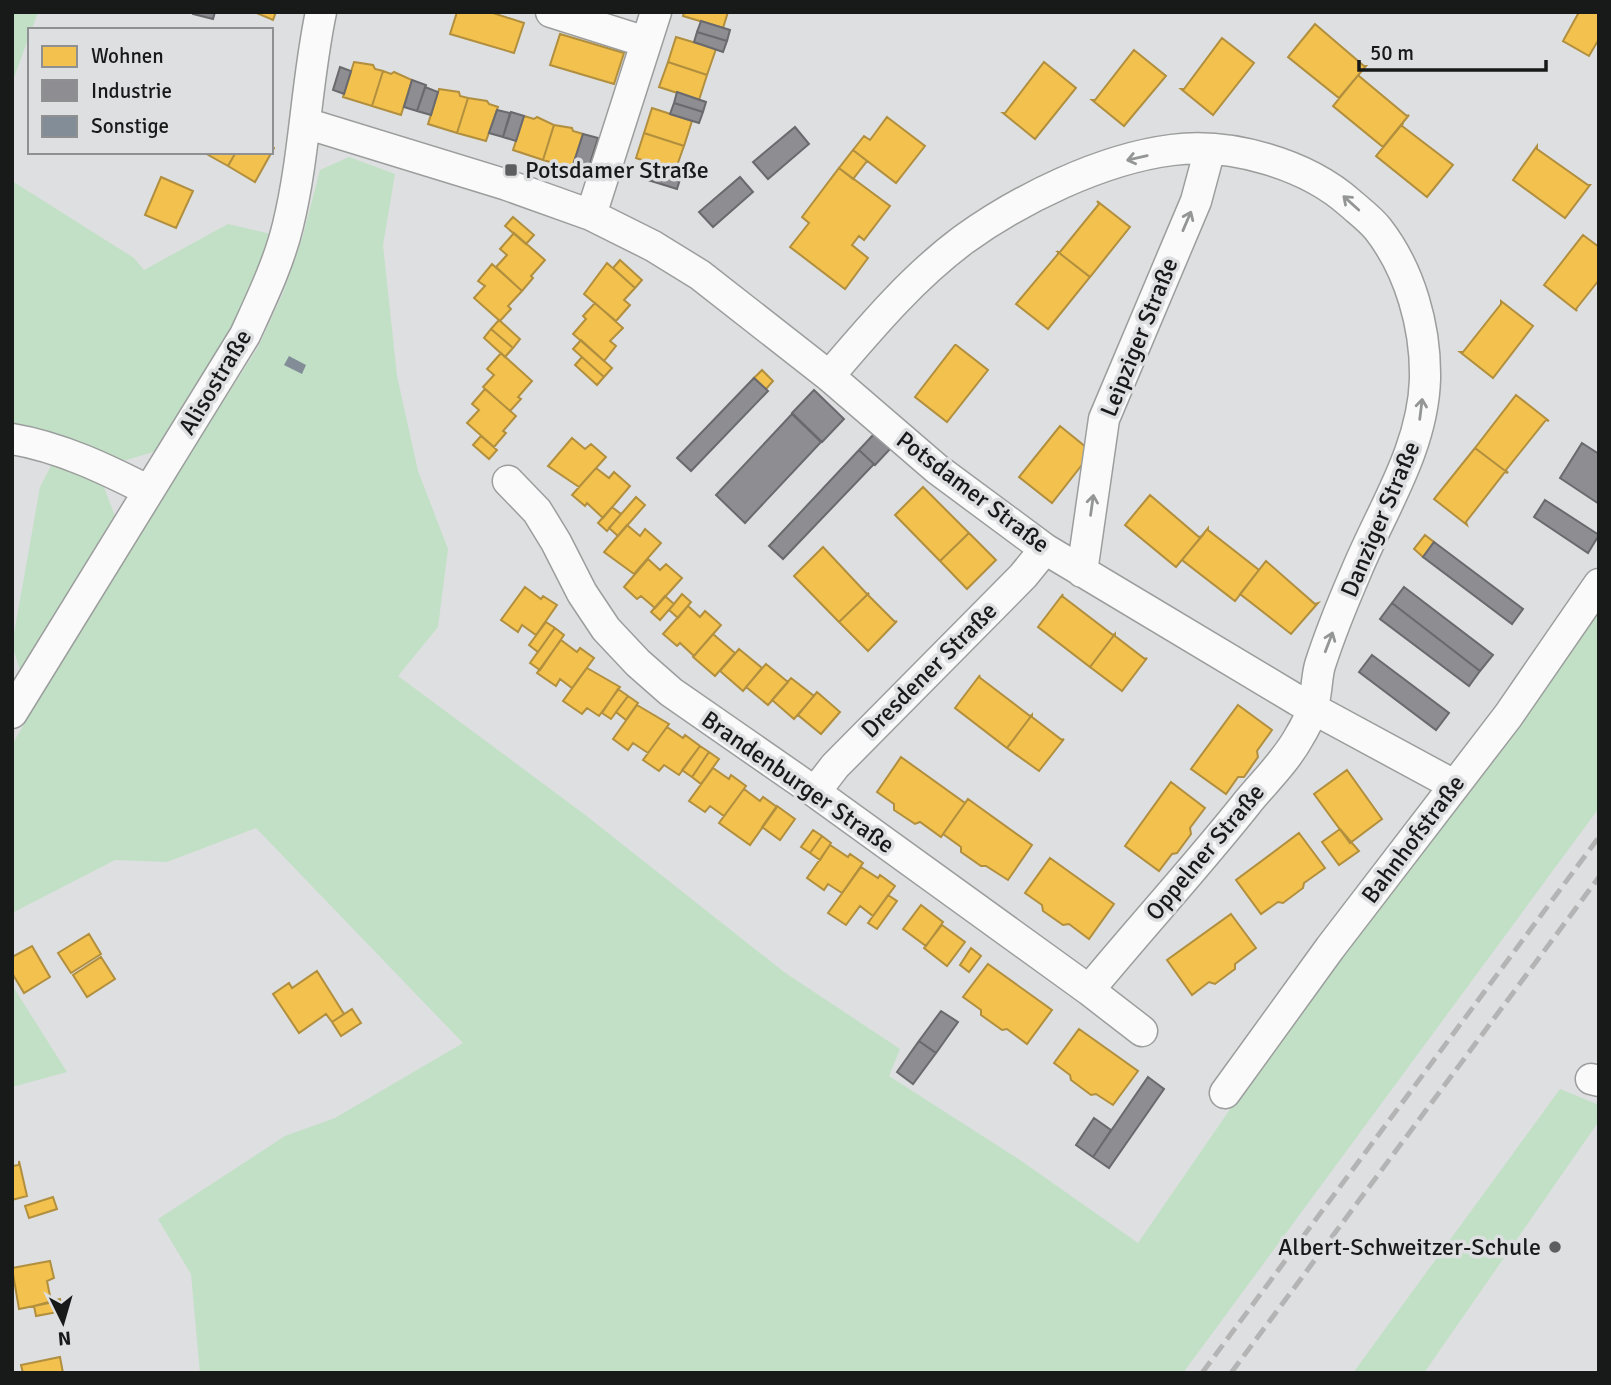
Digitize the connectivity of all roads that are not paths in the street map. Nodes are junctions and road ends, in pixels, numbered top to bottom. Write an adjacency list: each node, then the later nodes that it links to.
1 (321, 12): 5 (street, Alisostraße)
2 (551, 12): 4 (street)
3 (656, 12): 4 (street)
4 (646, 42): 7 (street)
5 (305, 123): 7 (street, Potsdamer Straße); 11 (street, Alisostraße)
6 (1210, 149): 8 (street, Danziger Straße, one-way to 8); 13 (street, Leipziger Straße, one-way to 6); 15 (street, Danziger Straße, one-way to 6)
7 (590, 215): 8 (street, Potsdamer Straße)
8 (829, 376): 12 (street, Potsdamer Straße)
9 (12, 439): 11 (street)
10 (508, 481): 18 (street, Brandenburger Straße)
11 (149, 491): 16 (street, Alisostraße)
12 (1045, 548): 13 (street, Potsdamer Straße); 18 (street, Dresdener Straße)
13 (1082, 572): 15 (street, Potsdamer Straße)
14 (1599, 583): 17 (street, Bahnhofstraße)
15 (1313, 708): 17 (street, Potsdamer Straße); 19 (street, Oppelner Straße)
16 (12, 713)
17 (1454, 785): 21 (street, Bahnhofstraße)
18 (815, 792): 19 (street, Brandenburger Straße)
19 (1089, 990): 20 (street, Brandenburger Straße)
20 (1142, 1031)
21 (1225, 1093)

